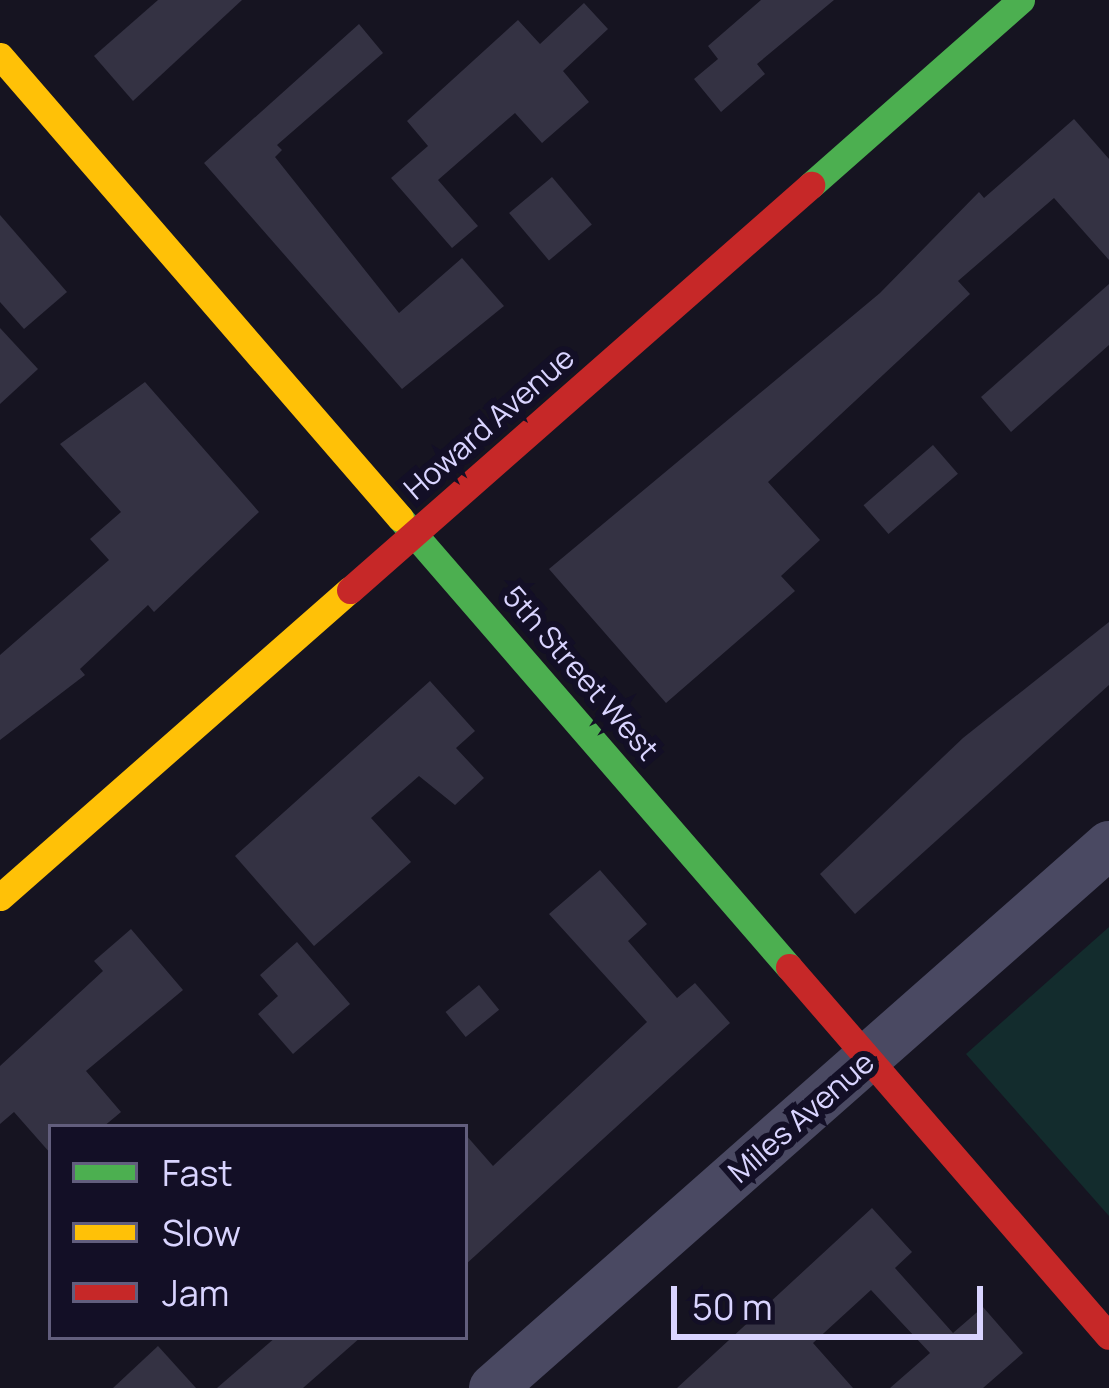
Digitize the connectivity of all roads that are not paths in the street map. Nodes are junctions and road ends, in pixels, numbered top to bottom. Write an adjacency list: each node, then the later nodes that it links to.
1 (1021, 0): 3 (street, Howard Avenue)
2 (0, 56): 3 (street, 5th Street West)
3 (415, 532): 5 (street, Howard Avenue); 6 (street, 5th Street West)
4 (1109, 845): 6 (street, Miles Avenue)
5 (0, 897)
6 (870, 1056): 7 (street, 5th Street West); 8 (street, Miles Avenue)
7 (1109, 1336)
8 (493, 1388)

